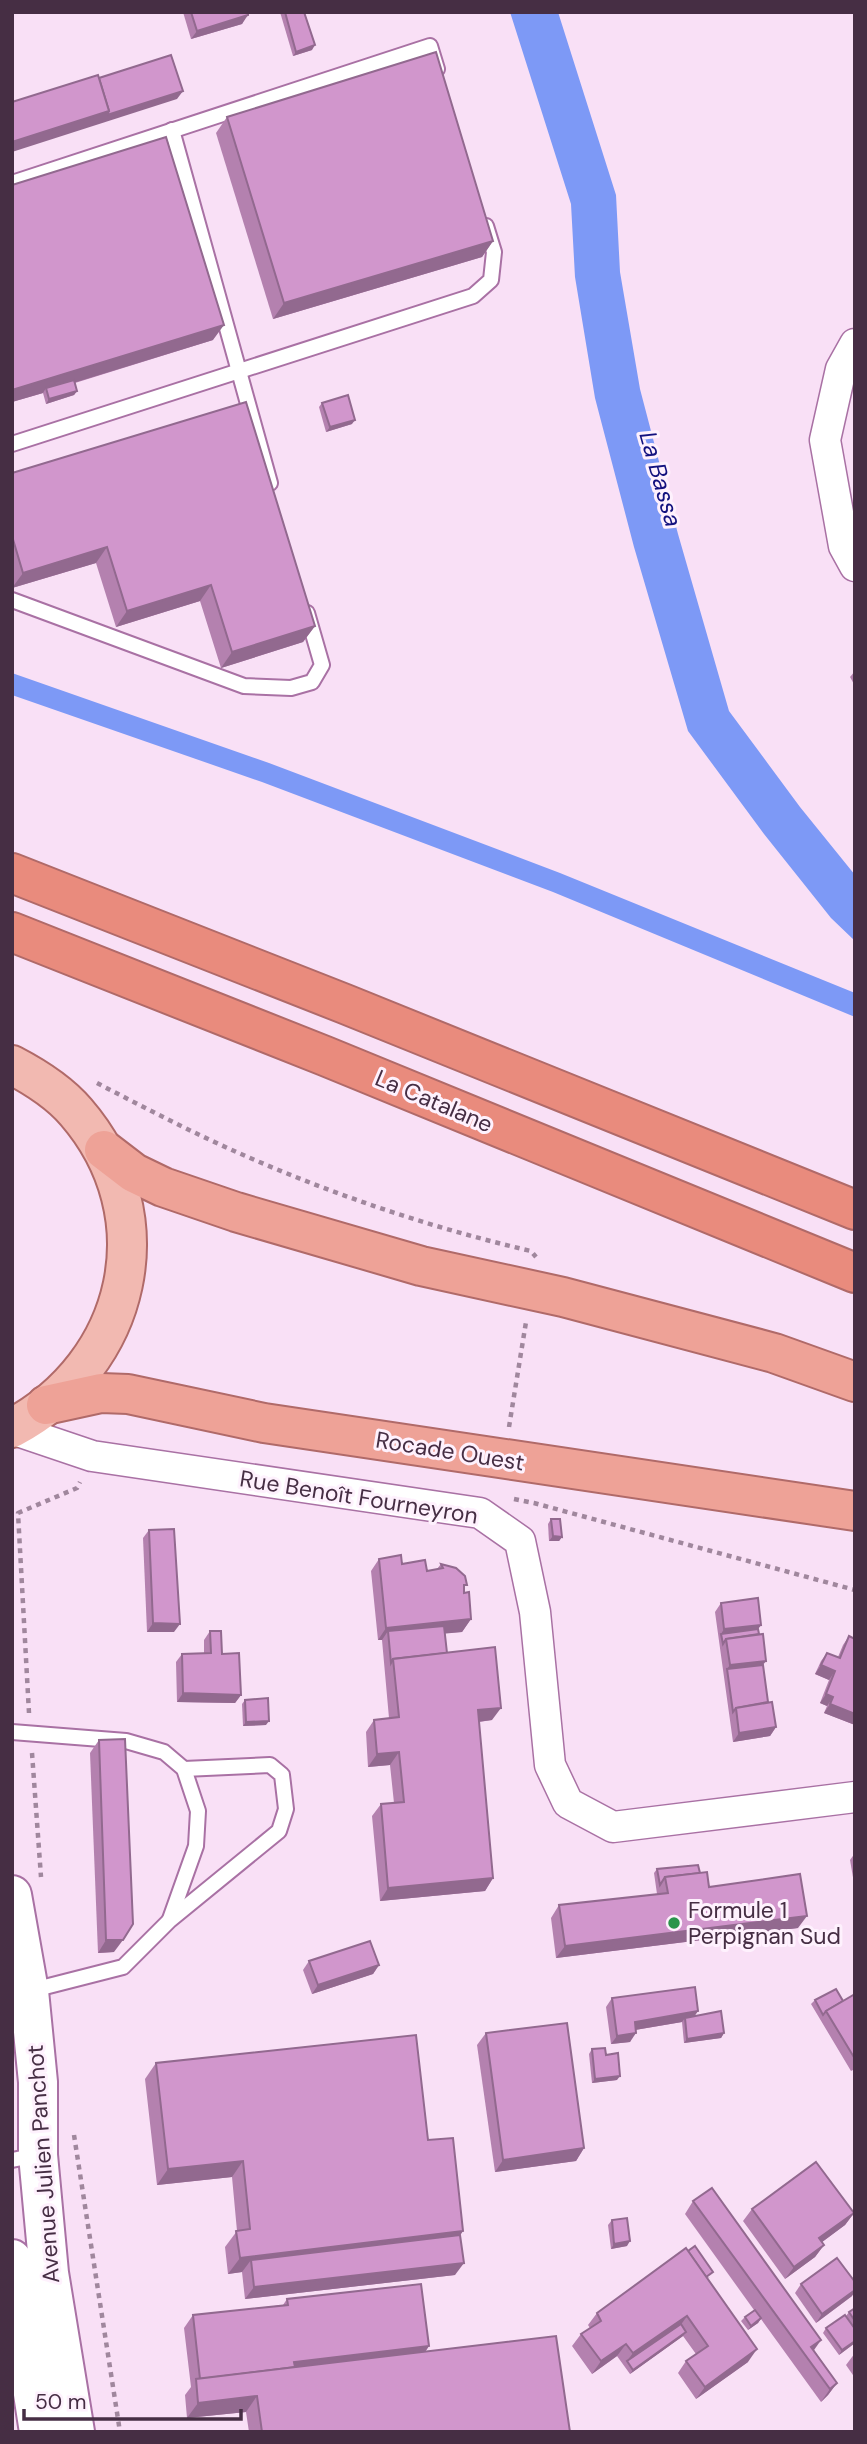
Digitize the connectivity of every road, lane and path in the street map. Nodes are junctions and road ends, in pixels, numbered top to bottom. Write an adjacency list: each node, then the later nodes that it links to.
1 (442, 85): 2 (lane)
2 (172, 130): 3 (lane); 6 (lane)
3 (12, 183)
4 (482, 214): 6 (lane)
5 (855, 344): 9 (street)
6 (238, 370): 7 (lane); 8 (lane)
7 (12, 444)
8 (272, 490)
9 (855, 566)
10 (303, 598): 11 (lane)
11 (12, 600)
12 (12, 873): 17 (highway)
13 (12, 932): 19 (highway, La Catalane)
14 (12, 1065): 16 (main road)
15 (117, 1093): 18 (path)
16 (104, 1150): 21 (highway); 22 (main road)
17 (855, 1210)
18 (535, 1265)
19 (855, 1273)
20 (528, 1311): 24 (path)
21 (855, 1382)
22 (46, 1405): 23 (main road); 27 (highway, Rocade Ouest)
23 (12, 1428): 25 (street, Rue Benoît Fourneyron)
24 (507, 1440)
25 (79, 1453): 28 (path); 33 (street, Rue Benoît Fourneyron)
26 (534, 1503): 29 (path)
27 (855, 1511)
28 (15, 1513): 31 (path)
29 (855, 1590)
30 (12, 1732): 31 (lane)
31 (30, 1735): 32 (lane); 34 (path)
32 (184, 1769): 35 (lane); 35 (lane)
33 (855, 1797)
34 (27, 1888): 36 (main road, Avenue Julien Panchot)
35 (170, 1920): 36 (lane)
36 (19, 1986): 38 (main road, Avenue Julien Panchot)
37 (73, 2131): 42 (path)
38 (25, 2157): 41 (main road, Avenue Julien Panchot)
39 (12, 2259): 40 (main road, Avenue Julien Panchot)
40 (39, 2432)
41 (75, 2432)
42 (120, 2432)

